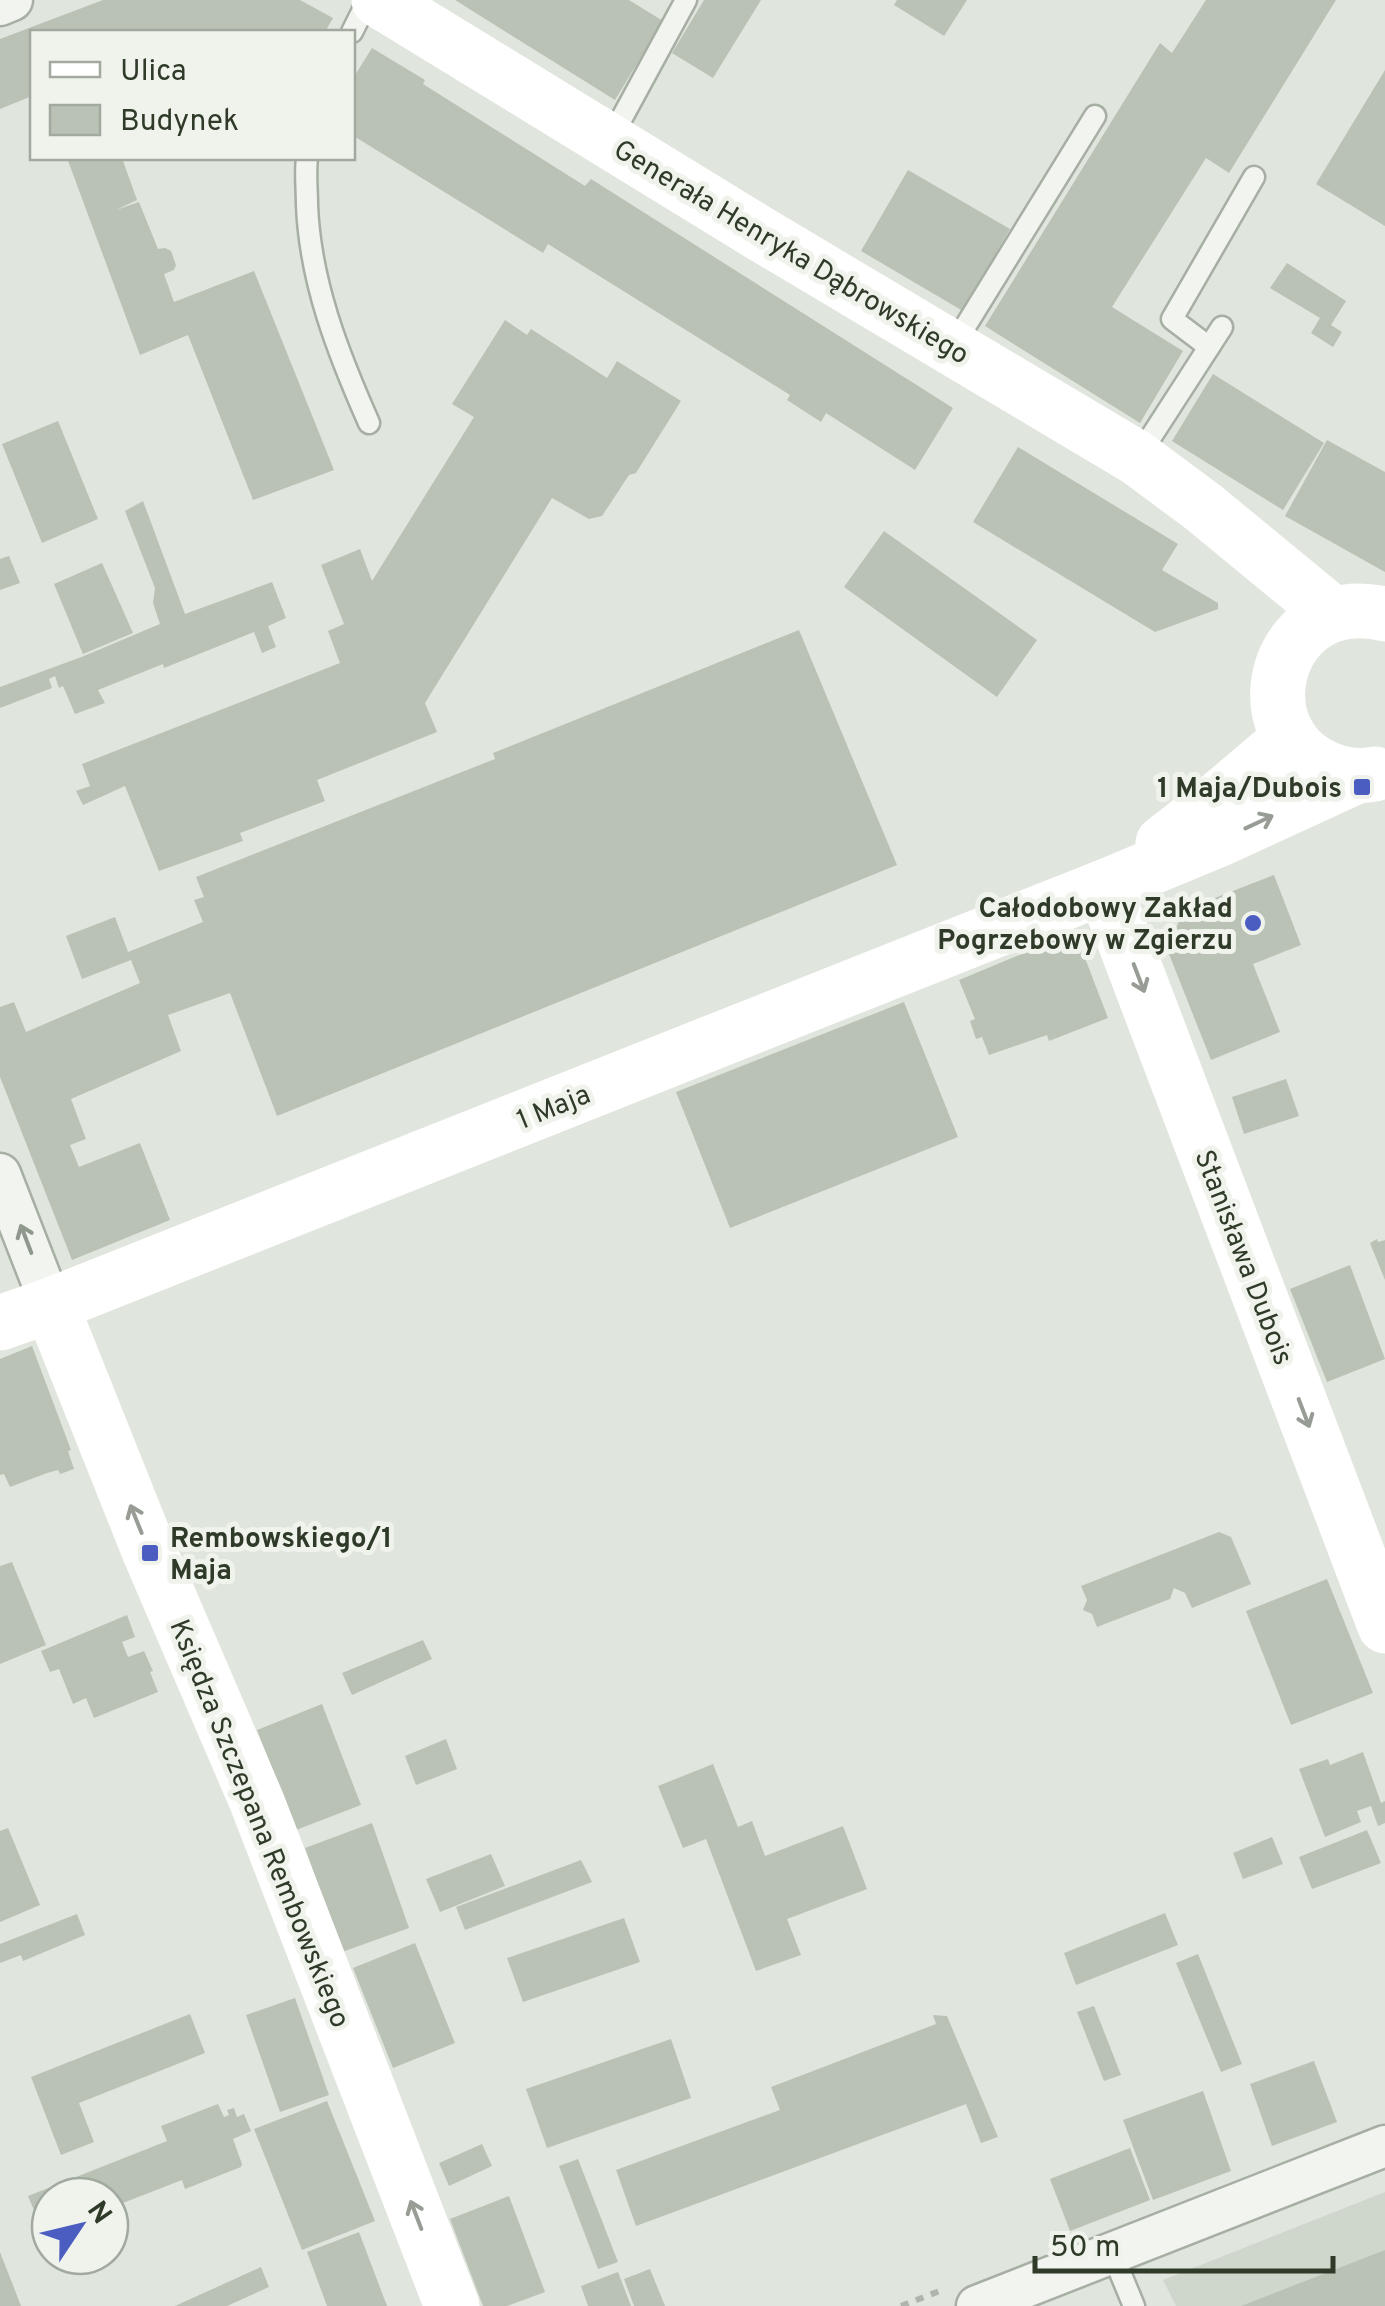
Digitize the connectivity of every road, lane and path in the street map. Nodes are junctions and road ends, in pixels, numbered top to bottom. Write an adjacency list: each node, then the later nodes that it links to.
1 (12, 0): 5 (street)
2 (368, 0): 6 (lane)
3 (379, 0): 8 (street, Generała Henryka Dąbrowskiego)
4 (686, 0): 8 (lane)
5 (0, 4)
6 (353, 30)
7 (1096, 116): 12 (lane)
8 (610, 140): 15 (street, Generała Henryka Dąbrowskiego)
9 (307, 160): 16 (lane)
10 (1254, 177): 14 (lane)
11 (1014, 202): 12 (lane)
12 (1032, 218): 15 (lane)
13 (1222, 327): 14 (lane)
14 (1209, 347): 17 (lane)
15 (951, 348): 17 (street, Generała Henryka Dąbrowskiego)
16 (370, 423)
17 (1137, 458): 18 (street, Generała Henryka Dąbrowskiego)
18 (1341, 620): 19 (street)
19 (1290, 738): 20 (street); 21 (street, 1 Maja)
20 (1371, 774): 21 (street, 1 Maja, one-way to 20)
21 (1104, 887): 23 (street, 1 Maja); 25 (street, Stanisława Dubois, one-way to 25)
22 (0, 1174): 23 (street, Księdza Szczepana Rembowskiego, one-way to 22)
23 (51, 1305): 24 (street, 1 Maja); 28 (street, Księdza Szczepana Rembowskiego, one-way to 23)
24 (0, 1323)
25 (1385, 1626)
26 (1385, 2146): 27 (street)
27 (1112, 2253): 29 (street); 30 (lane)
28 (452, 2306)
29 (977, 2306)
30 (1134, 2306)

